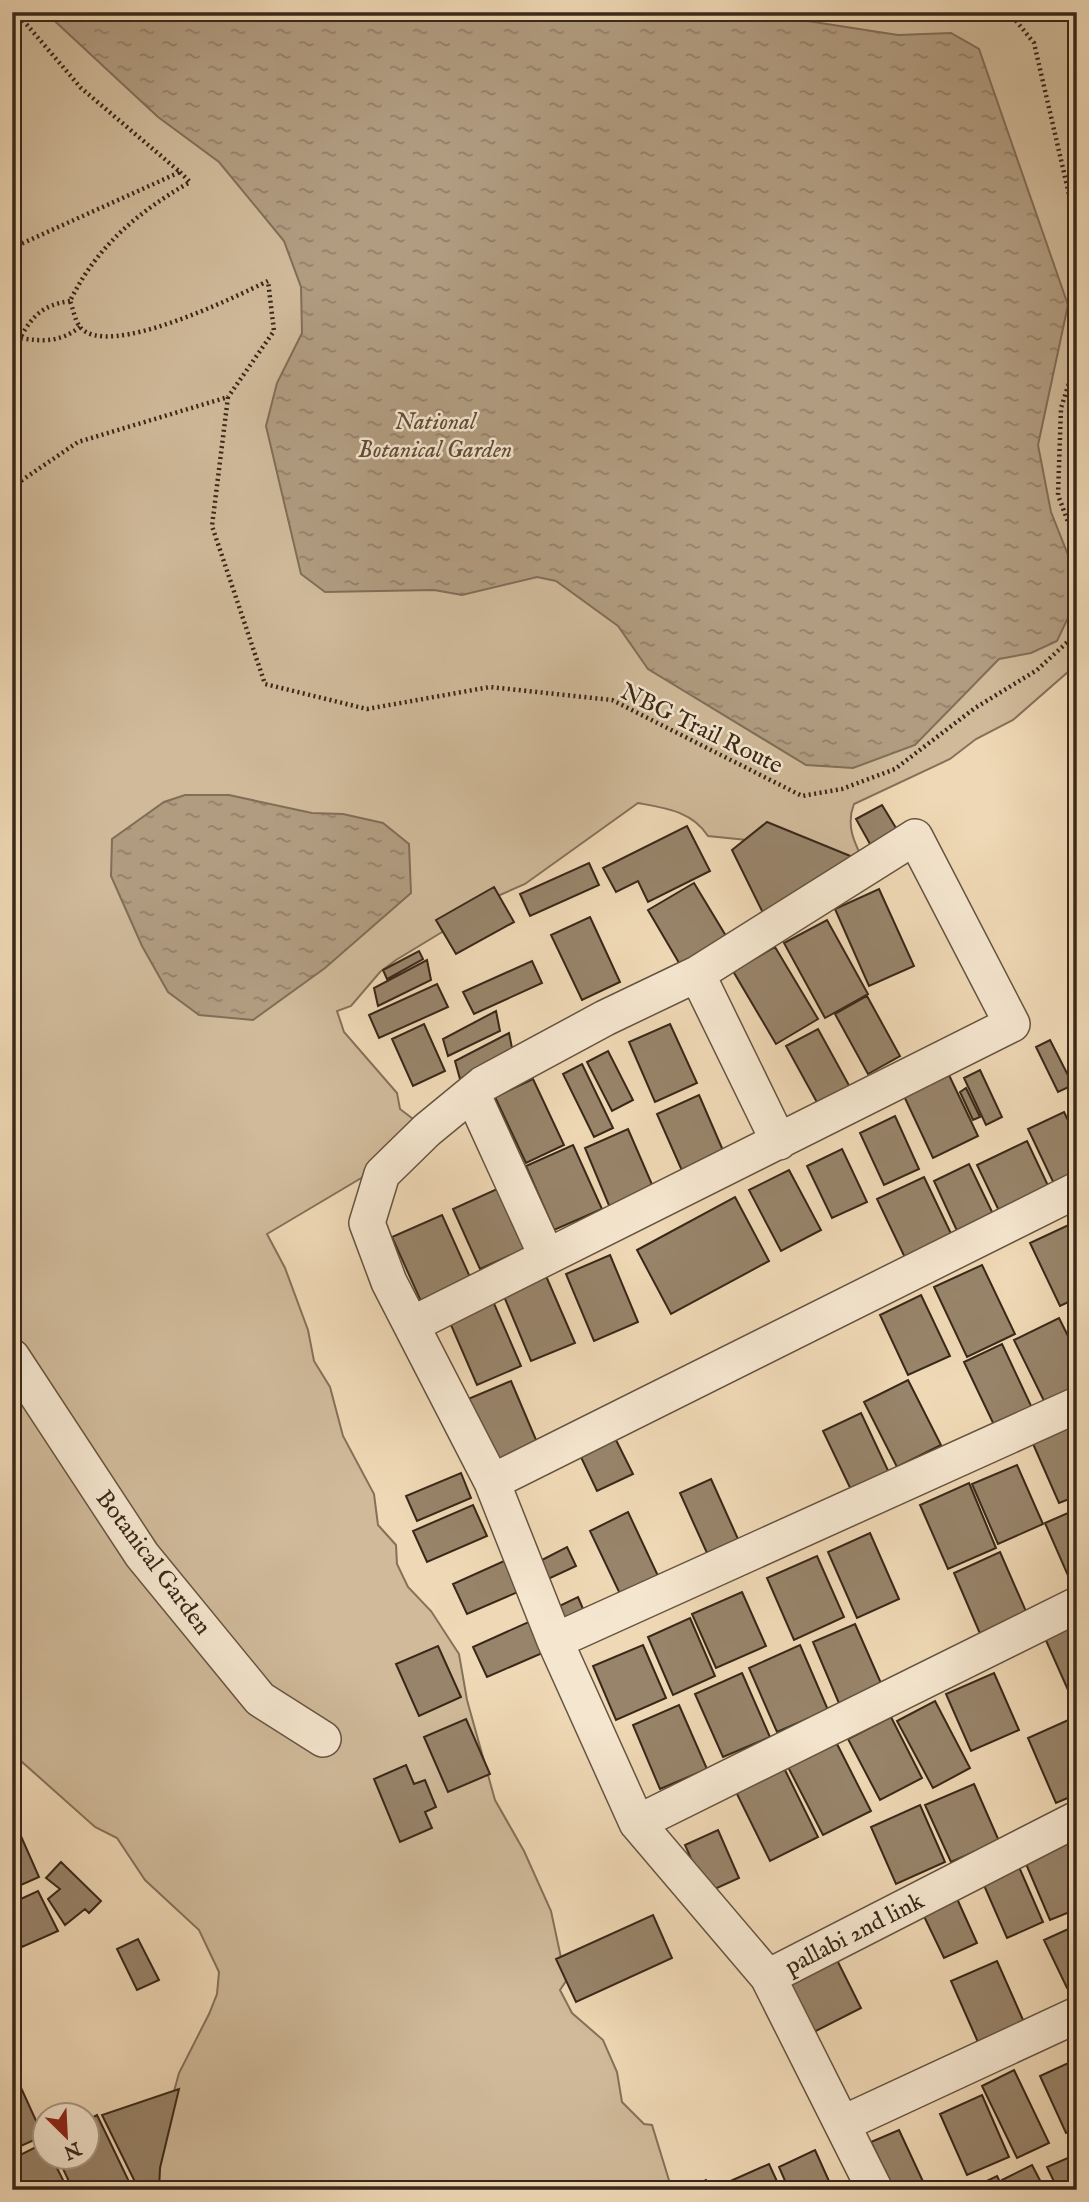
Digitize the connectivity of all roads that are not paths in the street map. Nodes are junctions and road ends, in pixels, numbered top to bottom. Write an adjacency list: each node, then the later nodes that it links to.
1 (697, 974): 2 (street); 3 (street); 3 (street)
2 (472, 1093): 5 (street); 6 (street)
3 (779, 1142): 5 (street)
4 (1077, 1190): 9 (street)
5 (547, 1257): 6 (street)
6 (413, 1324): 9 (street)
7 (12, 1357): 12 (street, Botanical Garden)
8 (1077, 1405): 11 (street)
9 (492, 1482): 11 (street)
10 (1077, 1605): 14 (street)
11 (555, 1641): 14 (street)
12 (323, 1739)
13 (1077, 1819): 15 (street, pallabi 2nd link)
14 (637, 1823): 15 (street)
15 (768, 1978): 17 (street, pallabi 2nd link)
16 (1077, 2015): 17 (street)
17 (842, 2124): 18 (street, pallabi 2nd link)
18 (875, 2190)

